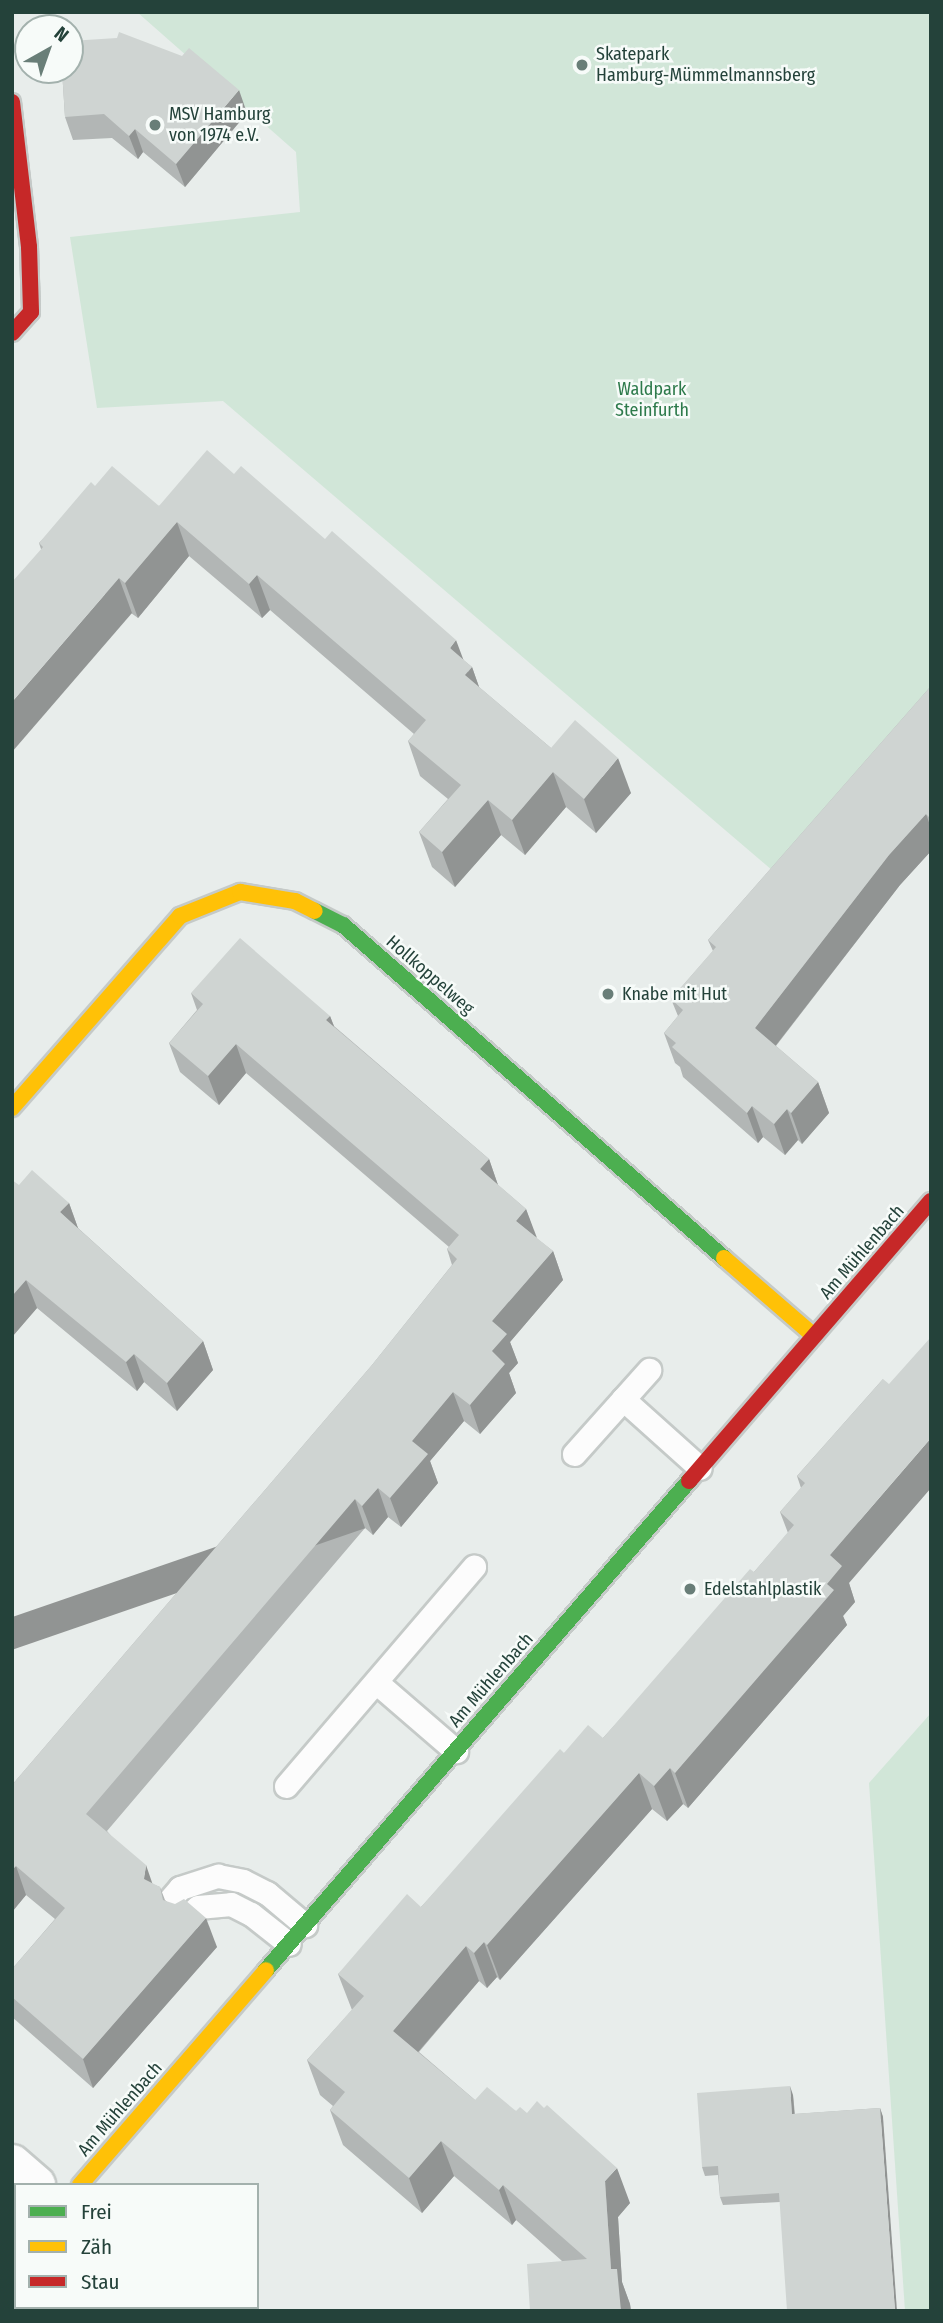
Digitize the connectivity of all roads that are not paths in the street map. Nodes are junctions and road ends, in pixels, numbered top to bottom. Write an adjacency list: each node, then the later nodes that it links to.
1 (12, 102): 2 (street)
2 (12, 333)
3 (12, 1108): 5 (street, Hollkoppelweg)
4 (931, 1201): 5 (street, Am Mühlenbach)
5 (814, 1336): 9 (street, Am Mühlenbach)
6 (649, 1370): 7 (lane)
7 (623, 1399): 8 (lane); 9 (lane)
8 (574, 1454)
9 (700, 1468): 12 (street, Am Mühlenbach)
10 (474, 1567): 11 (lane)
11 (376, 1682): 12 (lane); 13 (lane)
12 (456, 1751): 16 (street, Am Mühlenbach)
13 (286, 1786)
14 (167, 1903): 16 (lane)
15 (184, 1919): 17 (lane)
16 (305, 1925): 17 (street, Am Mühlenbach)
17 (289, 1944): 20 (street, Am Mühlenbach)
18 (12, 2164): 19 (street)
19 (34, 2183)
20 (82, 2183)

